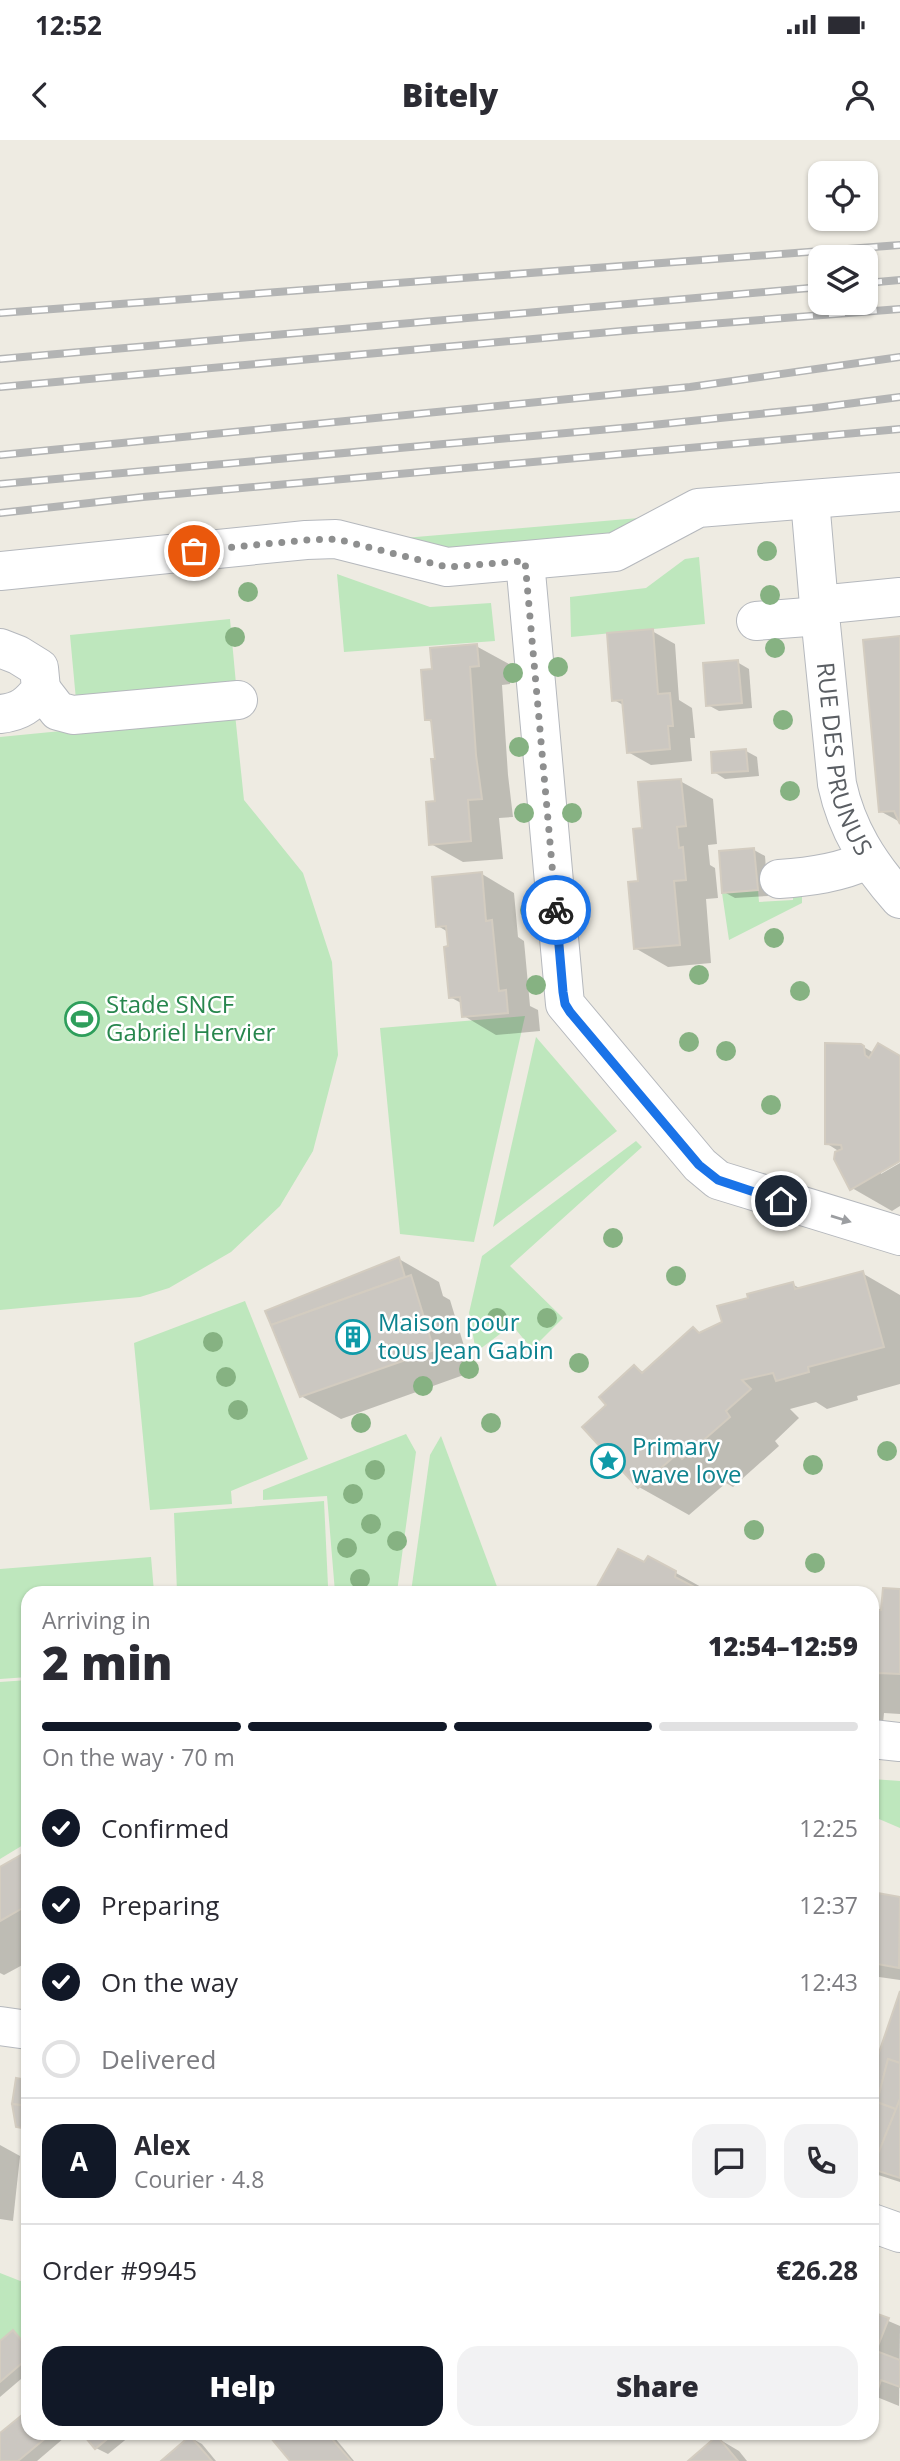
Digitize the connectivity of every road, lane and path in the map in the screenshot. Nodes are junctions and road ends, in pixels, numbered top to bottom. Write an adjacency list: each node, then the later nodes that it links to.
1 (900, 492): 2 (street)
2 (810, 499): 3 (street); 6 (street, RUE DES PRUNUS)
3 (525, 561): 4 (street); 15 (street, one-way to 15)
4 (0, 571)
5 (900, 597): 6 (street)
6 (820, 611): 7 (street); 12 (street, RUE DES PRUNUS)
7 (756, 621)
8 (0, 648): 9 (street)
9 (41, 689): 10 (street); 11 (street)
10 (238, 700)
11 (0, 714)
12 (867, 860): 13 (street); 14 (street, RUE DES PRUNUS)
13 (779, 878)
14 (900, 899)
15 (900, 1236)
16 (879, 1740): 17 (street)
17 (900, 1742)
18 (0, 2026): 19 (street)
19 (21, 2029)
20 (879, 2226): 21 (street)
21 (900, 2233)

